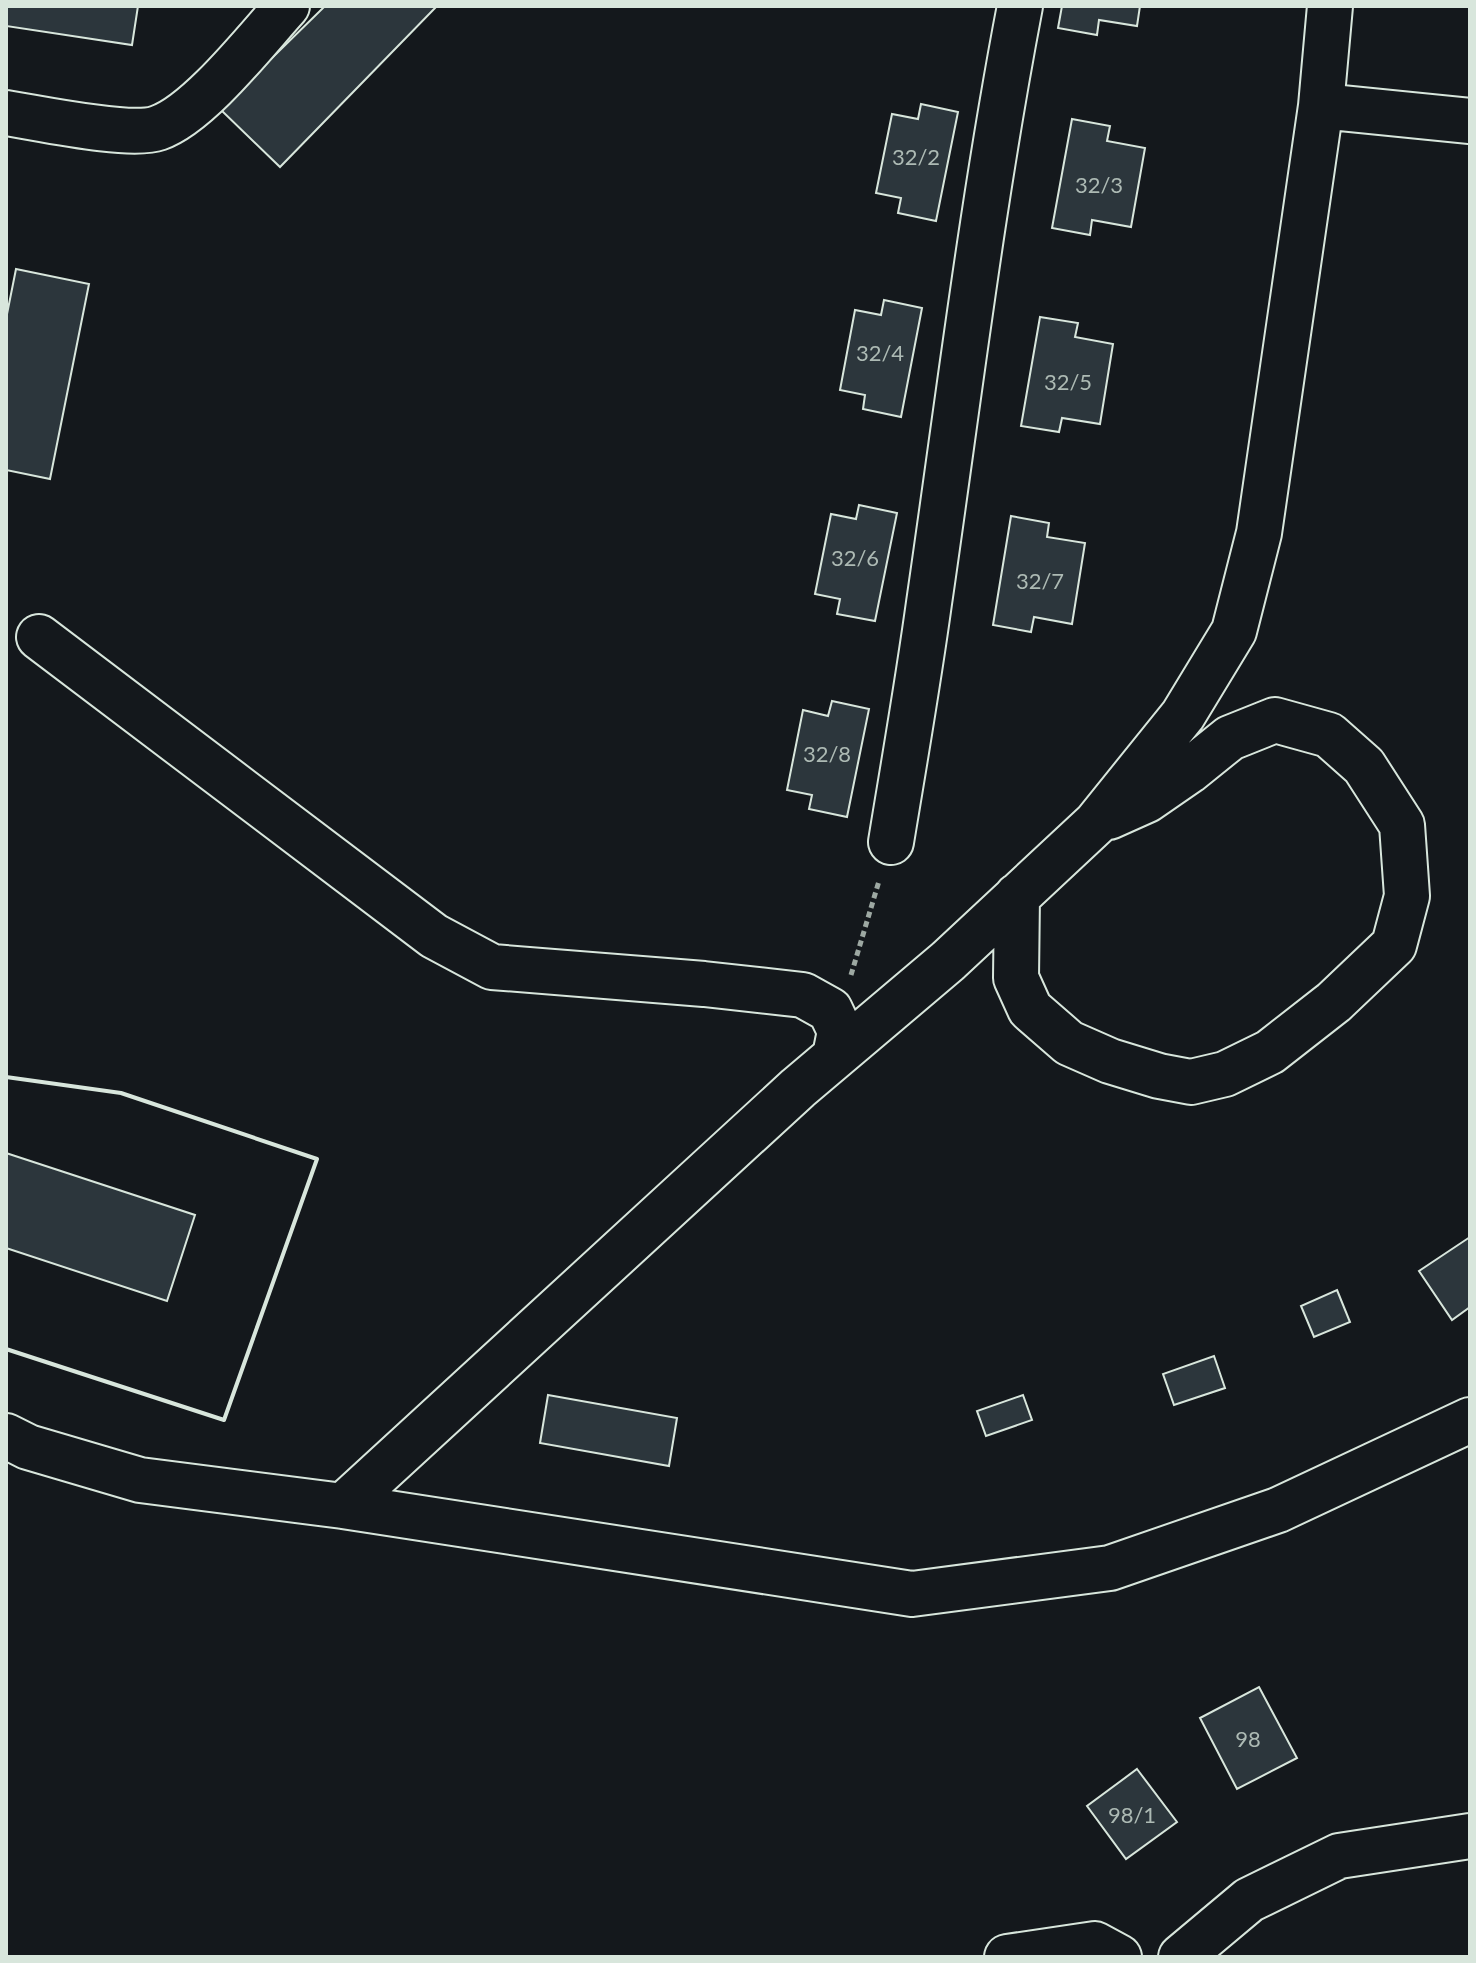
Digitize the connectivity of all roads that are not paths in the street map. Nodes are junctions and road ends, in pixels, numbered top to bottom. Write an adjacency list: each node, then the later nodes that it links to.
1 (287, 6): 5 (street)
2 (1020, 6): 9 (street)
3 (1330, 6): 4 (street)
4 (1321, 106): 6 (street); 8 (street)
5 (6, 113)
6 (1470, 121)
7 (39, 637): 11 (street)
8 (1096, 823): 10 (street); 10 (street)
9 (891, 842)
10 (1017, 896): 11 (street)
11 (835, 1056): 14 (street)
12 (1470, 1420): 14 (street)
13 (6, 1436): 14 (street)
14 (343, 1506)
15 (1470, 1836): 18 (street)
16 (1007, 1957): 17 (street)
17 (1119, 1957)
18 (1181, 1957)

